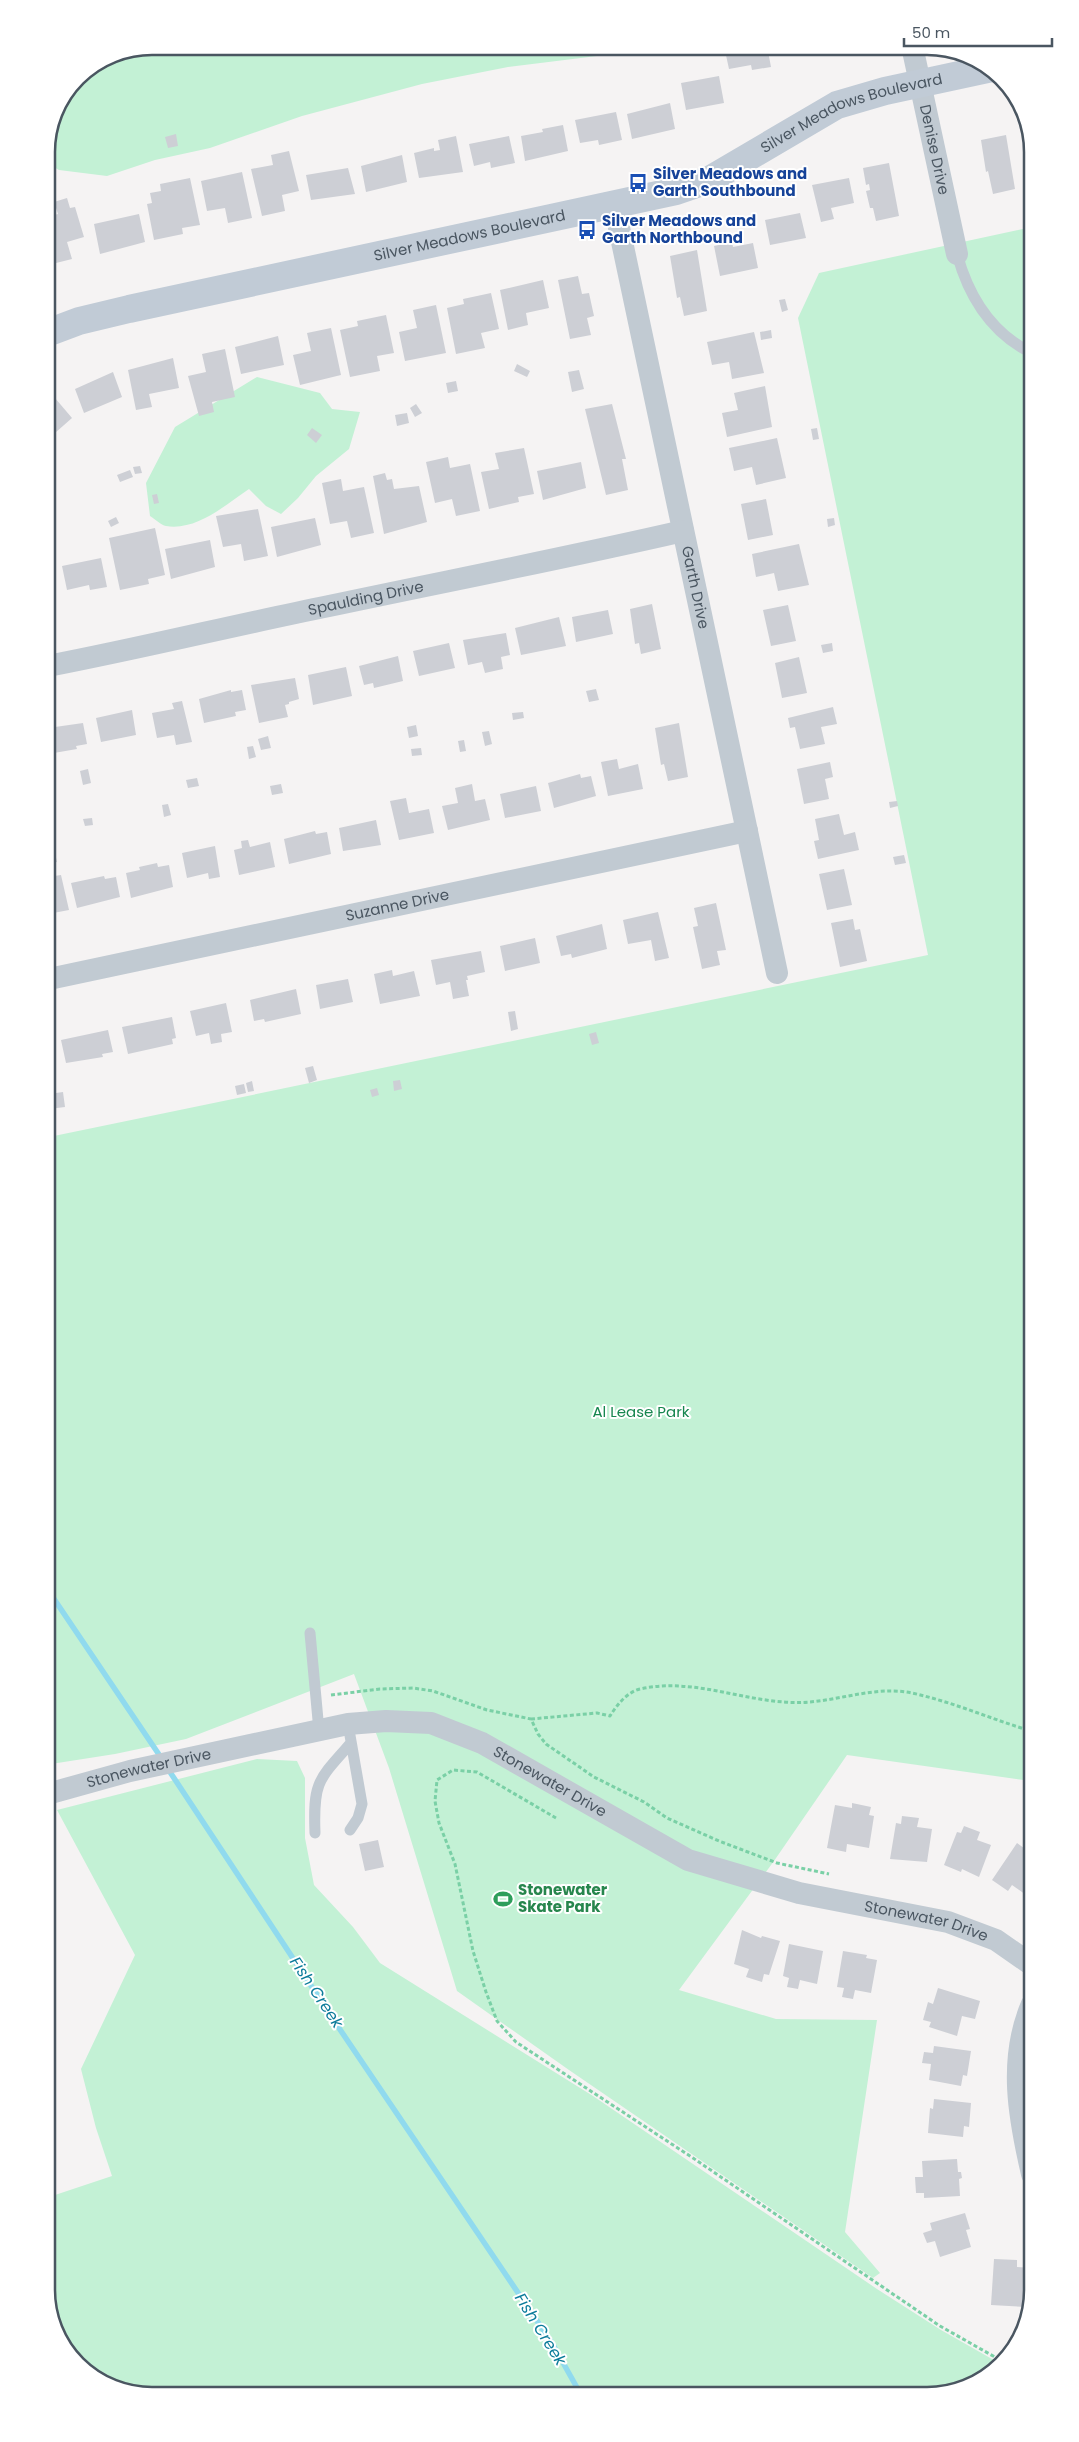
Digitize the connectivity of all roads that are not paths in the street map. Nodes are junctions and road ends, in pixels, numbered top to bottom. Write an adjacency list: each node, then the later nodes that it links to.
1 (914, 55): 3 (street, Denise Drive)
2 (980, 71): 3 (street, Silver Meadows Boulevard)
3 (921, 83): 4 (street, Silver Meadows Boulevard); 5 (street, Denise Drive)
4 (614, 204): 6 (street, Silver Meadows Boulevard); 8 (street, Garth Drive)
5 (957, 254): 7 (lane)
6 (55, 330)
7 (1024, 348)
8 (684, 531): 9 (street, Spaulding Drive); 10 (street, Garth Drive)
9 (55, 665)
10 (747, 831): 11 (street, Garth Drive); 12 (street, Suzanne Drive)
11 (777, 973)
12 (55, 978)
13 (310, 1633): 14 (lane)
14 (318, 1731): 15 (street, Stonewater Drive); 16 (street, Stonewater Drive)
15 (350, 1733): 17 (lane); 18 (lane); 19 (street, Stonewater Drive)
16 (55, 1792)
17 (350, 1830)
18 (315, 1833)
19 (1024, 1959)
20 (1024, 2027): 21 (street)
21 (1024, 2132)

